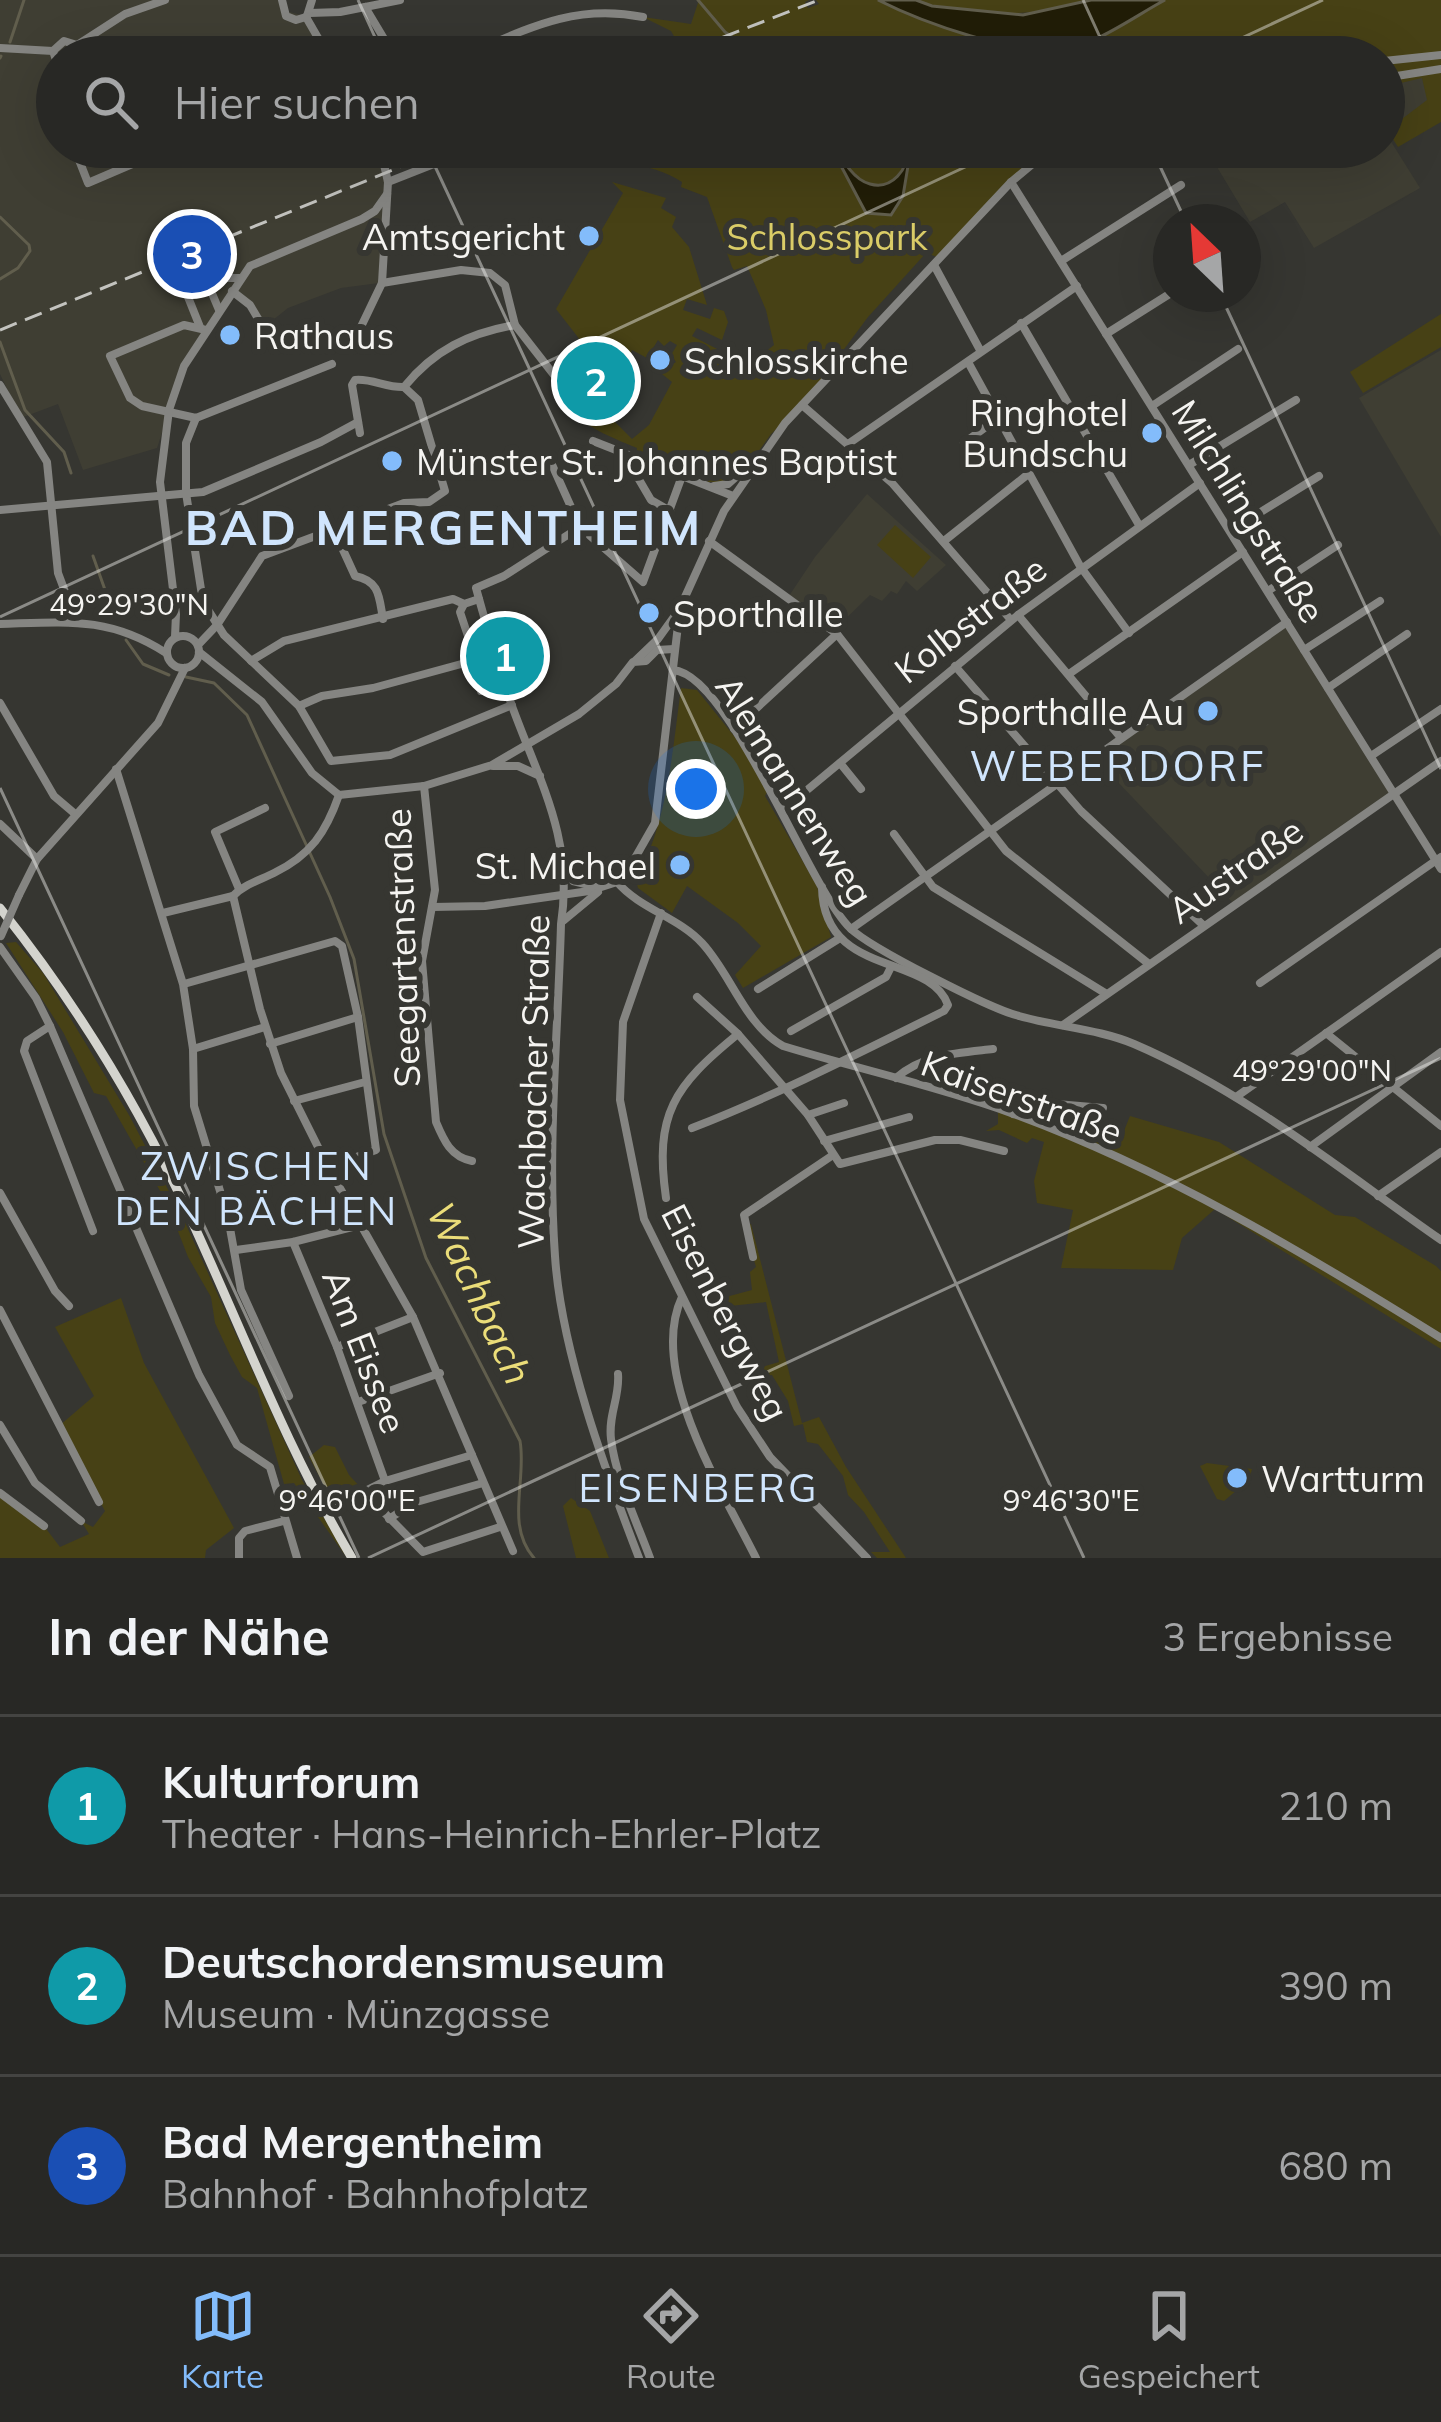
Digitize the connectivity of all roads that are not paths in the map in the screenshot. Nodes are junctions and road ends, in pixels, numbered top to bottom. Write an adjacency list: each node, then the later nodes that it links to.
1 (165, 0): 8 (street)
2 (280, 0): 6 (street)
3 (312, 0): 6 (street)
4 (400, 0): 5 (street)
5 (364, 6): 6 (street); 10 (street)
6 (308, 15): 9 (street)
7 (643, 17): 11 (street)
8 (90, 36)
9 (318, 36)
10 (382, 36)
11 (513, 36)
12 (0, 48): 13 (street)
13 (36, 50)
14 (1441, 55): 15 (street)
15 (1405, 59)
16 (1441, 69): 17 (street)
17 (1405, 75)
18 (82, 168): 19 (street)
19 (123, 168)
20 (385, 168): 23 (street)
21 (424, 168): 23 (street)
22 (1028, 168): 24 (street)
23 (388, 182): 26 (street)
24 (1011, 182): 27 (street, Milchlingstraße); 28 (street)
25 (1181, 184): 27 (street)
26 (387, 194): 29 (street); 30 (street)
27 (1061, 261): 32 (street, Milchlingstraße)
28 (934, 265): 41 (street); 48 (street)
29 (241, 278): 31 (street); 33 (street)
30 (382, 283): 33 (street); 37 (street)
31 (208, 284): 35 (street); 38 (street)
32 (1077, 286): 36 (street); 39 (street, Milchlingstraße)
33 (232, 291): 35 (street)
34 (1153, 304): 39 (street)
35 (219, 310): 38 (street)
36 (1021, 323): 41 (street); 74 (street)
37 (515, 325): 44 (street); 46 (street)
38 (203, 328): 50 (street); 50 (street)
39 (1106, 334): 49 (street, Milchlingstraße)
40 (1238, 349): 49 (street)
41 (980, 350): 42 (street)
42 (968, 362): 52 (street); 58 (street)
43 (332, 364): 51 (street)
44 (554, 375)
45 (0, 386): 70 (street)
46 (404, 387): 53 (street); 76 (street)
47 (1296, 400): 61 (street)
48 (802, 405): 54 (street); 58 (street)
49 (1152, 406): 61 (street, Milchlingstraße)
50 (170, 410): 51 (street); 67 (street)
51 (196, 418): 68 (street)
52 (998, 418): 57 (street); 62 (street)
53 (358, 422): 55 (street); 68 (street)
54 (785, 423): 66 (street); 69 (street)
55 (360, 433)
56 (593, 441): 59 (street)
57 (964, 443)
58 (848, 444): 78 (street)
59 (624, 453): 63 (street); 72 (street)
60 (549, 458): 75 (street)
61 (1189, 465): 65 (street, Milchlingstraße)
62 (1027, 475): 78 (street); 82 (street)
63 (682, 476): 66 (street); 72 (street)
64 (1319, 476): 77 (street)
65 (1200, 483): 74 (street, Kolbstraße); 77 (street, Milchlingstraße)
66 (710, 487): 69 (street); 73 (street)
67 (160, 494): 68 (street); 70 (street); 89 (street)
68 (186, 494): 94 (street)
69 (733, 496): 73 (street)
70 (51, 505): 71 (street); 87 (street)
71 (0, 510)
72 (670, 511): 75 (street)
73 (724, 511): 79 (street)
74 (1139, 525): 82 (street, Kolbstraße)
75 (580, 527): 84 (street)
76 (333, 528): 91 (street); 94 (street)
77 (1230, 531): 81 (street, Milchlingstraße)
78 (944, 541): 90 (street)
79 (709, 542): 88 (street); 96 (street)
80 (1338, 545): 83 (street)
81 (1243, 552): 83 (street, Milchlingstraße); 95 (street)
82 (1080, 566): 90 (street, Kolbstraße); 95 (street)
83 (1268, 591): 92 (street, Milchlingstraße)
84 (479, 599): 86 (street); 105 (street, Wachbacher Straße)
85 (1380, 601): 103 (street)
86 (464, 604): 91 (street); 106 (street)
87 (70, 605)
88 (680, 608): 102 (street); 108 (street)
89 (176, 614): 98 (street); 100 (street)
90 (1014, 618): 111 (street, Kolbstraße); 114 (street)
91 (383, 619): 107 (street)
92 (1287, 622): 103 (street, Milchlingstraße); 124 (street)
93 (0, 624): 99 (street)
94 (217, 625): 101 (street); 107 (street)
95 (1129, 633): 114 (street)
96 (837, 634): 122 (street); 123 (street)
97 (1407, 634): 116 (street)
98 (188, 636): 100 (street); 101 (street)
99 (148, 639): 100 (street); 104 (street)
100 (172, 639): 104 (street)
101 (198, 648): 110 (street); 112 (street)
102 (674, 649): 108 (street); 113 (street)
103 (1304, 650): 116 (street, Milchlingstraße)
104 (166, 653): 109 (street)
105 (495, 654): 106 (street); 119 (street, Wachbacher Straße)
106 (476, 660): 117 (street); 120 (street)
107 (251, 662): 120 (street)
108 (633, 662): 125 (street)
109 (171, 664): 110 (street); 115 (street)
110 (189, 666): 112 (street); 115 (street)
111 (956, 666): 122 (street, Kolbstraße); 132 (street)
112 (221, 670): 136 (street)
113 (673, 670): 123 (street, Alemannenweg); 147 (street)
114 (1069, 674): 124 (street)
115 (175, 685): 130 (street)
116 (1328, 688): 126 (street, Milchlingstraße)
117 (482, 691)
118 (0, 703): 139 (street)
119 (512, 705): 120 (street); 125 (street, Wachbacher Straße)
120 (298, 706)
121 (1441, 710): 126 (street)
122 (898, 711): 128 (street, Kolbstraße); 141 (street)
123 (734, 729): 138 (street, Alemannenweg)
124 (1120, 738): 132 (street)
125 (527, 746): 129 (street); 131 (street, Wachbacher Straße)
126 (1371, 756): 135 (street, Milchlingstraße)
127 (1441, 761): 135 (street, Austraße)
128 (840, 763): 134 (street); 138 (street, Kolbstraße)
129 (492, 765): 131 (street); 133 (street)
130 (116, 769): 139 (street); 156 (street)
131 (540, 776): 145 (street, Wachbacher Straße)
132 (1056, 784): 141 (street); 158 (street)
133 (424, 786): 136 (street); 153 (street, Seegartenstraße)
134 (862, 789)
135 (1393, 791): 144 (street, Milchlingstraße); 158 (street, Austraße)
136 (339, 795): 150 (street)
137 (266, 808): 150 (street)
138 (782, 810): 148 (street, Alemannenweg)
139 (74, 813): 143 (street)
140 (0, 824): 143 (street)
141 (991, 830): 146 (street); 163 (street)
142 (894, 834): 146 (street)
143 (37, 860): 161 (street, bridge)
144 (1439, 862): 166 (street)
145 (565, 868): 149 (street); 151 (street, Wachbacher Straße)
146 (926, 876): 159 (street); 169 (street)
147 (617, 882): 149 (street); 155 (street, Kaiserstraße)
148 (823, 886): 159 (street, Alemannenweg); 160 (street)
149 (604, 888): 151 (street); 152 (street)
150 (236, 893): 156 (street); 164 (street)
151 (566, 894): 152 (street); 153 (street); 157 (street, Wachbacher Straße)
152 (587, 899): 157 (street)
153 (433, 907): 201 (street, Seegartenstraße)
154 (0, 908): 238 (main road)
155 (662, 913): 182 (street, Kaiserstraße); 212 (street, Eisenbergweg)
156 (163, 914): 167 (street)
157 (561, 924): 239 (street, Wachbacher Straße)
158 (1203, 925): 163 (street, Austraße)
159 (850, 929): 172 (street, Alemannenweg)
160 (840, 938): 165 (street); 168 (street)
161 (0, 940): 173 (street)
162 (1441, 952): 176 (street)
163 (1150, 964): 169 (street, Austraße)
164 (248, 965): 167 (street); 171 (street); 174 (street)
165 (891, 967): 175 (street); 182 (street)
166 (1259, 983)
167 (183, 984): 179 (street)
168 (758, 989)
169 (1109, 992): 172 (street, Austraße)
170 (697, 997): 177 (street)
171 (358, 1017): 178 (street); 184 (street)
172 (1062, 1026): 187 (street, Alemannenweg)
173 (50, 1027): 207 (street); 232 (street)
174 (265, 1027): 178 (street); 179 (street)
175 (790, 1031)
176 (1326, 1032): 185 (street); 187 (street)
177 (738, 1034): 186 (street); 205 (street)
178 (271, 1044): 188 (street)
179 (193, 1048): 210 (street)
180 (992, 1049): 183 (street)
181 (1441, 1052): 185 (street)
182 (839, 1063): 183 (street, Kaiserstraße); 186 (street)
183 (895, 1079): 191 (street, Kaiserstraße)
184 (365, 1082): 188 (street); 202 (street)
185 (1390, 1087): 194 (street); 197 (street)
186 (784, 1089): 192 (street); 195 (street)
187 (1236, 1097): 197 (street, Alemannenweg)
188 (293, 1101): 202 (street)
189 (844, 1103): 192 (street)
190 (1103, 1108): 191 (street)
191 (1013, 1114): 216 (street, Kaiserstraße)
192 (808, 1115): 196 (street)
193 (909, 1117): 196 (street)
194 (1441, 1126)
195 (692, 1128)
196 (824, 1141): 200 (street)
197 (1310, 1147): 204 (street, Alemannenweg)
198 (1004, 1151): 200 (street)
199 (1441, 1152): 204 (street)
200 (833, 1155): 211 (street)
201 (472, 1161)
202 (328, 1167): 206 (street)
203 (0, 1193): 213 (street)
204 (1378, 1196): 208 (street, Alemannenweg)
205 (666, 1198)
206 (364, 1224): 209 (street, Am Eissee); 215 (street)
207 (93, 1232)
208 (1441, 1240)
209 (293, 1242): 210 (street, Am Eissee); 217 (street, Am Eissee)
210 (236, 1250): 220 (street)
211 (753, 1257)
212 (682, 1297): 241 (street); 242 (street, Eisenbergweg)
213 (69, 1306)
214 (0, 1310): 228 (street)
215 (413, 1317): 217 (street); 218 (street)
216 (1441, 1338)
217 (337, 1347): 221 (street, Am Eissee)
218 (440, 1373): 221 (street); 223 (street)
219 (618, 1374): 240 (street)
220 (289, 1396)
221 (358, 1402): 224 (street, Am Eissee)
222 (0, 1425): 231 (street)
223 (472, 1455): 224 (street); 225 (street)
224 (385, 1481): 226 (street)
225 (483, 1483): 230 (street); 234 (street)
226 (363, 1491): 229 (street); 230 (street)
227 (0, 1493): 233 (street)
228 (99, 1502)
229 (340, 1503)
230 (389, 1519): 234 (street)
231 (81, 1521)
232 (284, 1521): 236 (street); 237 (street)
233 (44, 1526)
234 (500, 1527): 235 (street)
235 (512, 1551)
236 (239, 1558)
237 (297, 1558)
238 (352, 1558)
239 (640, 1558)
240 (650, 1558)
241 (756, 1558)
242 (867, 1558)

